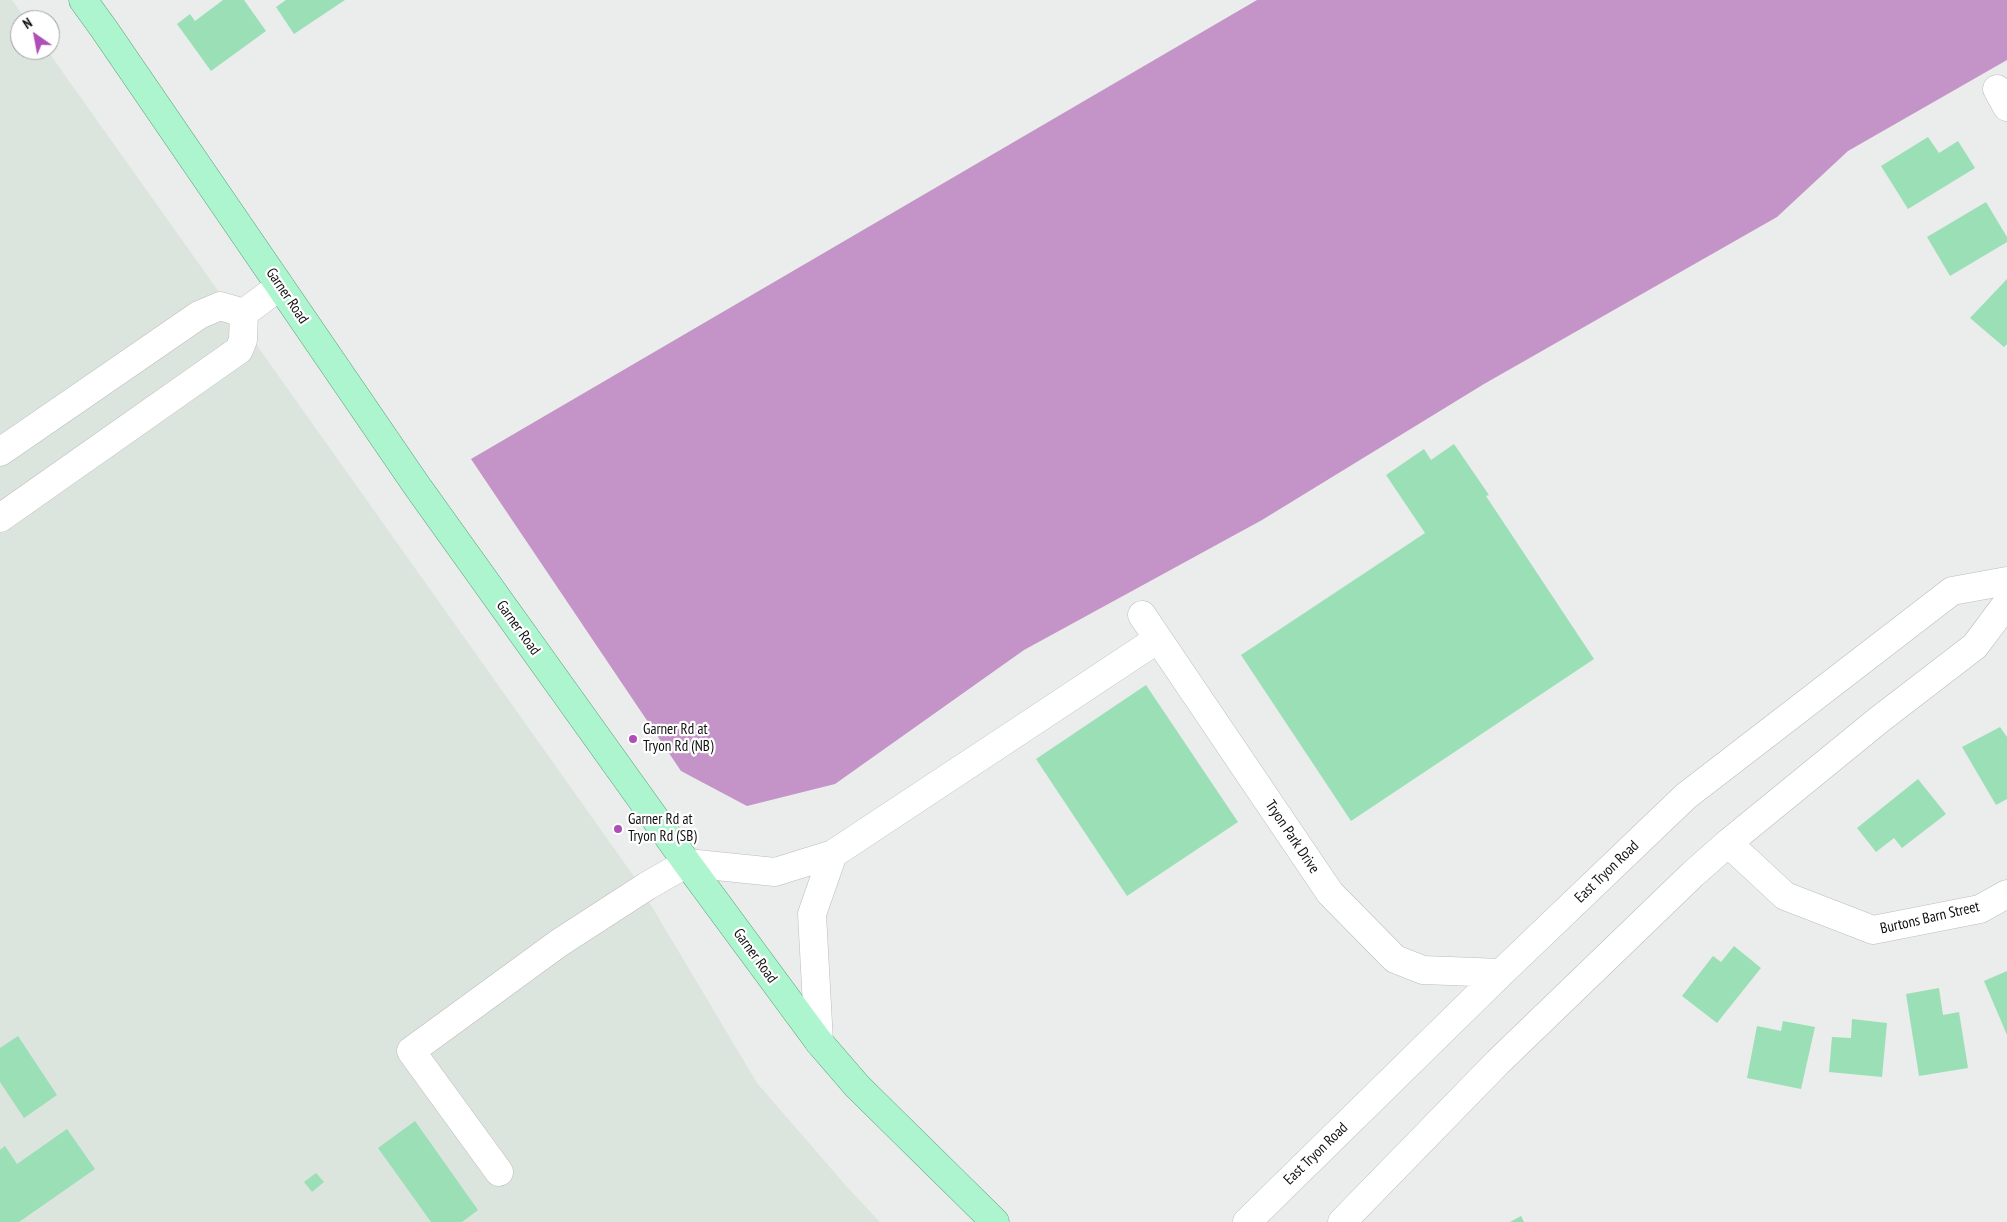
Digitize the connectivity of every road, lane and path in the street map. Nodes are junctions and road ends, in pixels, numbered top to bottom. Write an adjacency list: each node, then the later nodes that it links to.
1 (83, 0): 2 (main road, Garner Road)
2 (280, 286): 3 (street); 12 (main road, Garner Road)
3 (244, 313): 4 (street); 5 (street)
4 (0, 452)
5 (0, 518)
6 (2007, 581): 14 (street, East Tryon Road)
7 (2007, 603): 10 (street)
8 (1142, 615): 9 (street, Tryon Park Drive)
9 (1158, 639): 11 (street); 14 (street, Tryon Park Drive)
10 (1728, 843): 13 (street, Burtons Barn Street); 19 (street)
11 (833, 854): 12 (street); 15 (street)
12 (687, 863): 15 (main road, Garner Road); 16 (street)
13 (2007, 894)
14 (1501, 973): 18 (street, East Tryon Road)
15 (819, 1042): 17 (main road, Garner Road)
16 (499, 1172)
17 (995, 1222)
18 (1248, 1222)
19 (1342, 1222)

